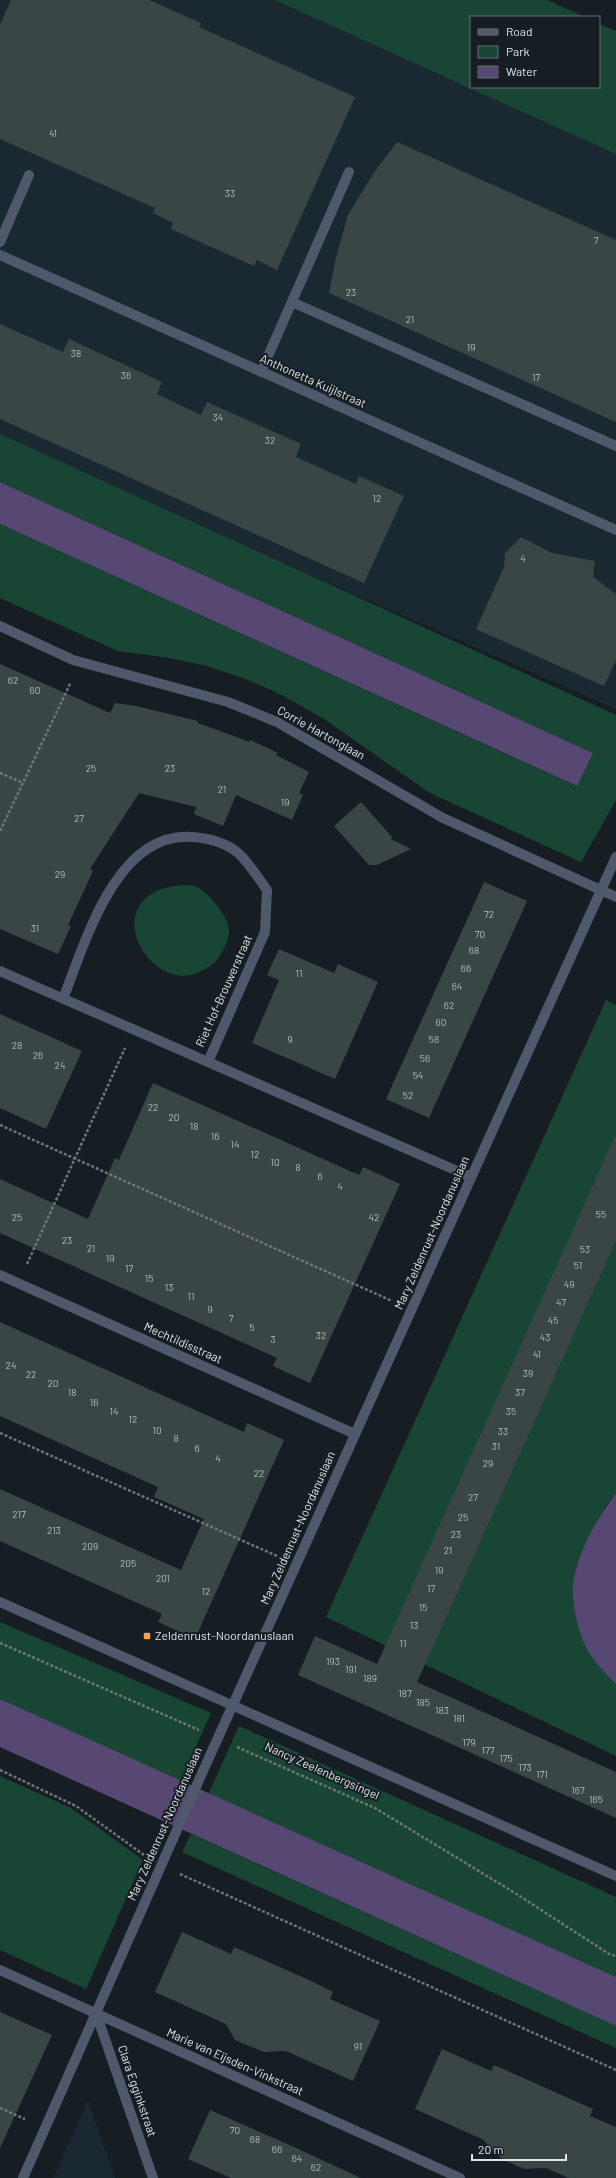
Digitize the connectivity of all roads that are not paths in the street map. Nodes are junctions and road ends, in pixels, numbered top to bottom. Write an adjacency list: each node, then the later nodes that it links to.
1 (349, 172): 5 (street)
2 (29, 176): 3 (street)
3 (0, 242)
4 (0, 255): 6 (street, Anthonetta Kuijlstraat)
5 (292, 302): 6 (street); 7 (street)
6 (261, 372): 8 (street, Anthonetta Kuijlstraat)
7 (616, 446)
8 (616, 530)
9 (0, 626): 11 (street, Corrie Hartonglaan)
10 (616, 857): 11 (street, Mary Zeldenrust-Noordanuslaan)
11 (601, 891): 12 (street, Corrie Hartonglaan); 16 (street, Mary Zeldenrust-Noordanuslaan)
12 (616, 897)
13 (0, 971): 14 (street, Riet Hof-Brouwerstraat)
14 (63, 999): 15 (street, Riet Hof-Brouwerstraat); 15 (street, Riet Hof-Brouwerstraat)
15 (208, 1062): 16 (street, Riet Hof-Brouwerstraat)
16 (471, 1177): 18 (street, Mary Zeldenrust-Noordanuslaan)
17 (0, 1275): 18 (street, Mechtildisstraat)
18 (355, 1434): 20 (street, Mary Zeldenrust-Noordanuslaan)
19 (0, 1602): 20 (street, Nancy Zeelenbergsingel)
20 (232, 1705): 21 (street, Nancy Zeelenbergsingel); 23 (street, Mary Zeldenrust-Noordanuslaan)
21 (616, 1876)
22 (0, 1970): 23 (street, Marie van Eijsden-Vinkstraat)
23 (96, 2013): 24 (street, Mary Zeldenrust-Noordanuslaan); 25 (street, Clara Egginkstraat); 26 (street, Marie van Eijsden-Vinkstraat)
24 (23, 2178)
25 (153, 2178)
26 (460, 2178)

